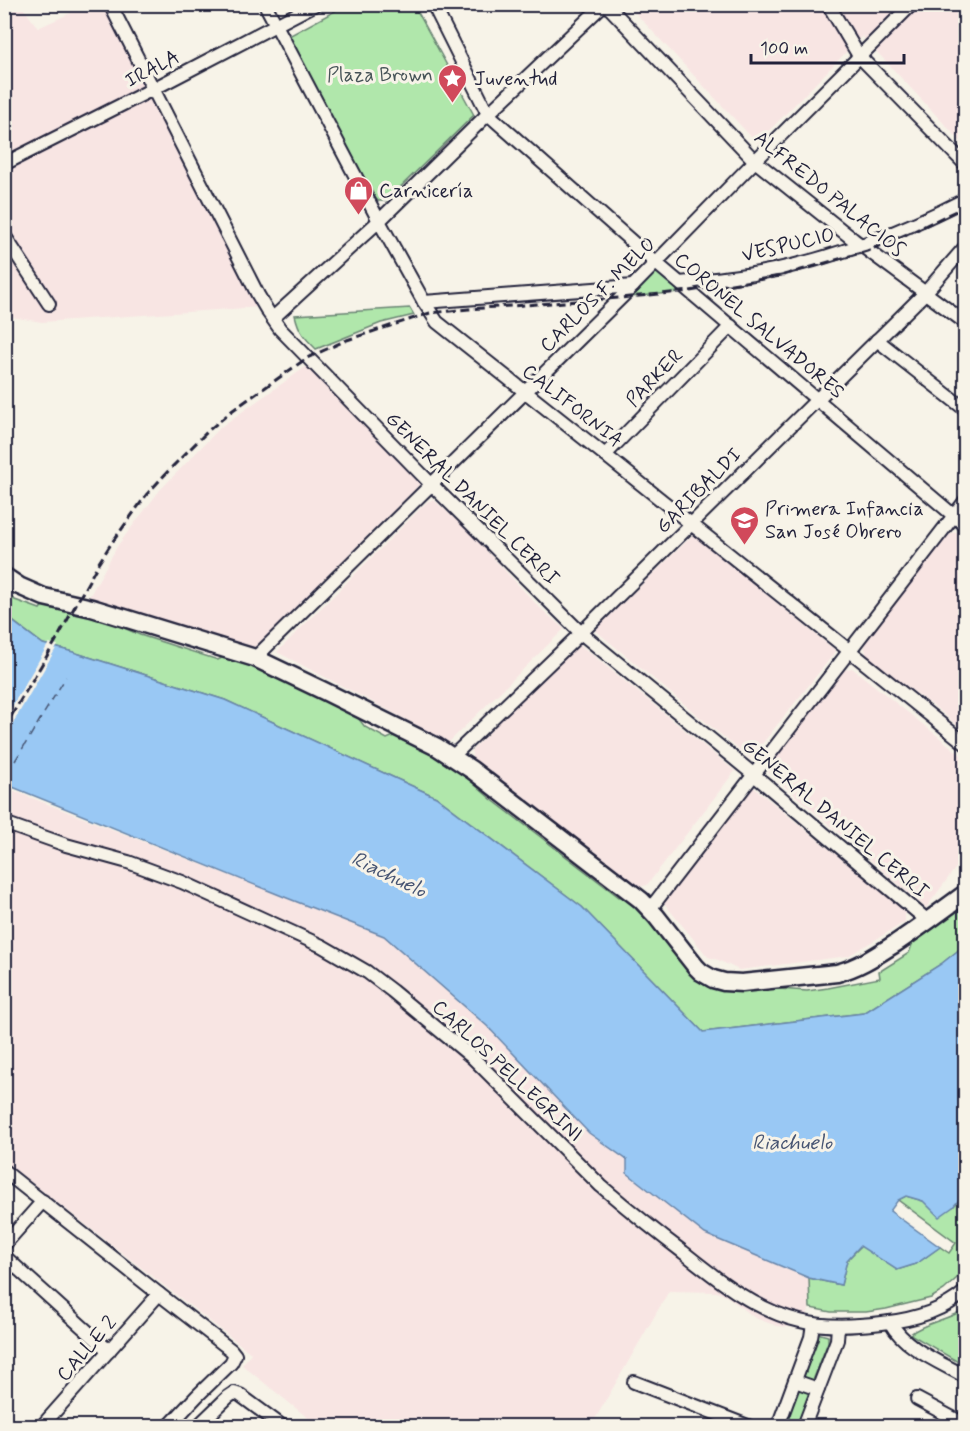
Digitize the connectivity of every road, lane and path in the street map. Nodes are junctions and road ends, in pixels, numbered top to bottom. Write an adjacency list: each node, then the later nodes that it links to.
1 (110, 4): 10 (street, GENERAL DANIEL CERRI)
2 (265, 4): 8 (street, CALIFORNIA)
3 (316, 4): 8 (street, IRALA)
4 (433, 4): 11 (street, CORONEL SALVADORES)
5 (605, 4): 11 (street); 12 (street, ALFREDO PALACIOS)
6 (828, 4): 9 (street)
7 (912, 4): 9 (street, CARLOS F. MELO)
8 (276, 26): 10 (street, IRALA); 16 (street, CALIFORNIA)
9 (860, 56): 12 (street, CARLOS F. MELO); 14 (street)
10 (153, 89): 13 (street, IRALA); 26 (street, GENERAL DANIEL CERRI)
11 (488, 114): 16 (street); 20 (street, CORONEL SALVADORES)
12 (755, 161): 18 (street, ALFREDO PALACIOS); 20 (street, CARLOS F. MELO)
13 (4, 164)
14 (966, 165)
15 (966, 199): 18 (street, VESPUCIO)
16 (378, 221): 24 (street, CALIFORNIA); 26 (street)
17 (4, 235): 25 (street)
18 (861, 246): 21 (street, VESPUCIO); 23 (street, ALFREDO PALACIOS)
19 (966, 246): 23 (street, GARIBALDI)
20 (656, 263): 21 (street, CORONEL SALVADORES); 22 (street, CARLOS F. MELO)
21 (680, 283): 28 (street, CORONEL SALVADORES)
22 (633, 286): 24 (street); 30 (street, CARLOS F. MELO)
23 (925, 293): 27 (street, ALFREDO PALACIOS); 29 (street, GARIBALDI)
24 (424, 302): 30 (street, CALIFORNIA)
25 (48, 304)
26 (273, 318): 34 (street, GENERAL DANIEL CERRI)
27 (966, 323)
28 (731, 326): 31 (street, CORONEL SALVADORES); 33 (street, PARKER)
29 (877, 340): 31 (street, GARIBALDI); 32 (street)
30 (526, 392): 33 (street, CALIFORNIA); 34 (street, CARLOS F. MELO)
31 (818, 399): 36 (street, CORONEL SALVADORES); 37 (street, GARIBALDI)
32 (966, 410)
33 (605, 455): 37 (street, CALIFORNIA)
34 (431, 484): 40 (street, GENERAL DANIEL CERRI); 42 (street, CARLOS F. MELO)
35 (966, 500): 36 (street)
36 (954, 516): 38 (street, CORONEL SALVADORES); 41 (street)
37 (691, 524): 40 (street, GARIBALDI); 41 (street, CALIFORNIA)
38 (966, 526)
39 (4, 576): 42 (main road)
40 (581, 633): 44 (street, GARIBALDI); 45 (street, GENERAL DANIEL CERRI)
41 (848, 651): 43 (street, CALIFORNIA); 45 (street)
42 (255, 658): 44 (main road)
43 (966, 744)
44 (453, 756): 48 (main road)
45 (753, 774): 48 (street); 49 (street, GENERAL DANIEL CERRI)
46 (4, 823): 57 (street, CARLOS PELLEGRINI)
47 (966, 893): 49 (main road)
48 (650, 909): 49 (main road)
49 (928, 921)
50 (4, 1171): 51 (street)
51 (43, 1201): 52 (street); 55 (street)
52 (4, 1245)
53 (4, 1256): 59 (street)
54 (966, 1291): 56 (street, CARLOS PELLEGRINI)
55 (159, 1294): 59 (street, CALLE 2); 67 (street)
56 (890, 1322): 58 (street, CARLOS PELLEGRINI); 60 (street)
57 (813, 1324): 58 (street, CARLOS PELLEGRINI); 61 (street)
58 (838, 1326): 63 (street)
59 (109, 1351): 66 (street, CALLE 2)
60 (966, 1377)
61 (795, 1381): 63 (street); 71 (street)
62 (634, 1382): 70 (street)
63 (819, 1389): 72 (street)
64 (917, 1398): 65 (street)
65 (966, 1425)
66 (42, 1426)
67 (169, 1426)
68 (198, 1426): 69 (street)
69 (282, 1426)
70 (748, 1426)
71 (778, 1426)
72 (804, 1426)

